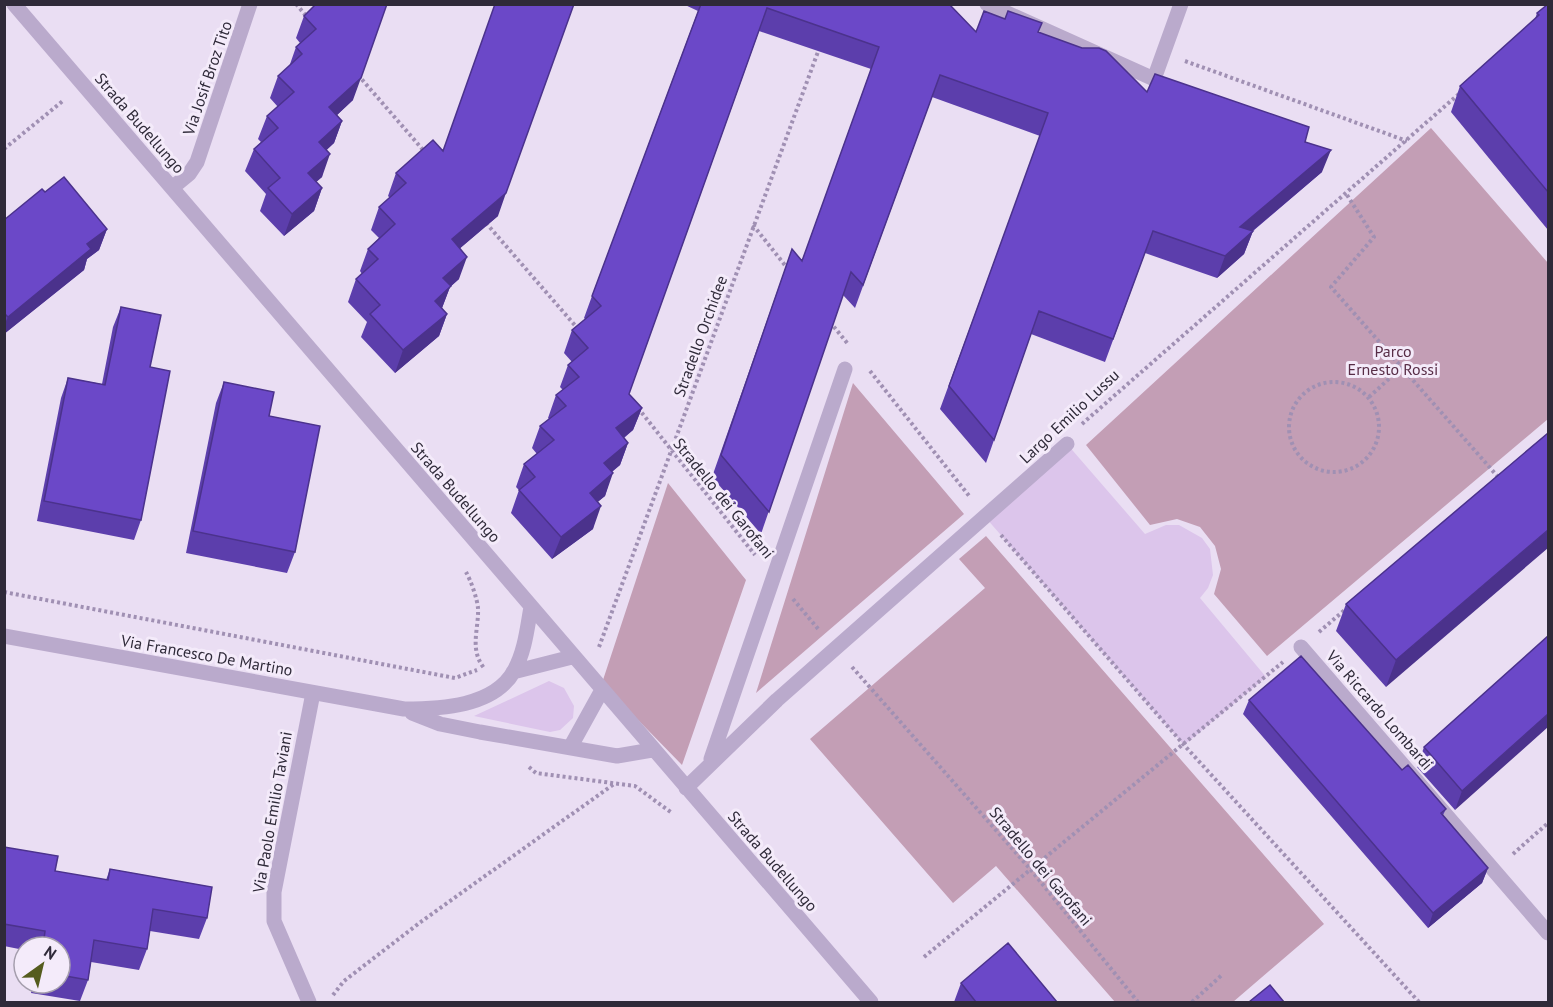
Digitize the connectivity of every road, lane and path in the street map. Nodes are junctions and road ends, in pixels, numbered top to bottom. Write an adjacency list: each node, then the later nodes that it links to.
1 (14, 4): 10 (street, Strada Budellungo)
2 (250, 4): 15 (street, Via Josif Broz Tito)
3 (297, 4): 6 (path)
4 (987, 4): 5 (street)
5 (1181, 4)
6 (312, 22)
7 (820, 46): 24 (path, Stradello Orchidee)
8 (1183, 61): 12 (path)
9 (351, 67): 14 (path)
10 (83, 84): 13 (path); 15 (street, Strada Budellungo)
11 (1465, 88): 12 (path, Largo Emilio Lussu)
12 (1407, 141): 16 (path, Largo Emilio Lussu)
13 (4, 149)
14 (428, 156)
15 (172, 188): 32 (street, Strada Budellungo)
16 (1347, 195): 19 (path); 23 (path, Largo Emilio Lussu)
17 (482, 219): 18 (path)
18 (583, 335)
19 (1402, 367): 21 (path); 26 (path)
20 (845, 369): 29 (street)
21 (1369, 397): 21 (path)
22 (636, 406): 24 (path, Stradello dei Garofani)
23 (1067, 444): 28 (street, Largo Emilio Lussu)
24 (670, 451): 29 (path, Stradello dei Garofani); 39 (path, Stradello Orchidee)
25 (1508, 471): 26 (path)
26 (1499, 478): 27 (path)
27 (1490, 486)
28 (986, 518): 35 (street, Largo Emilio Lussu); 43 (path)
29 (773, 577): 35 (path, Stradello dei Garofani); 46 (street)
30 (4, 592): 37 (path)
31 (1355, 601): 34 (path)
32 (531, 608): 36 (street, Strada Budellungo); 38 (street, Via Francesco De Martino)
33 (4, 636): 41 (street, Via Francesco De Martino)
34 (1301, 647): 43 (path); 51 (street, Via Riccardo Lombardi)
35 (836, 649): 46 (street, Largo Emilio Lussu); 50 (path, Stradello dei Garofani)
36 (572, 657): 38 (street, Via Francesco De Martino); 39 (street, Strada Budellungo)
37 (484, 668)
38 (513, 672): 42 (street, Via Francesco De Martino)
39 (589, 676): 40 (street, Strada Budellungo)
40 (602, 690): 44 (street); 45 (street, Strada Budellungo)
41 (313, 693): 42 (street, Via Francesco De Martino); 56 (street, Via Paolo Emilio Taviani)
42 (404, 710): 44 (street, Via Francesco De Martino)
43 (1184, 745): 50 (path); 60 (path)
44 (571, 746): 45 (street, Via Francesco De Martino)
45 (652, 750): 48 (street, Strada Budellungo)
46 (710, 762): 48 (street, Largo Emilio Lussu)
47 (615, 784): 55 (path)
48 (686, 788): 57 (street, Strada Budellungo)
49 (1548, 822): 51 (path)
50 (1030, 870): 53 (path); 58 (path, Stradello dei Garofani)
51 (1494, 870): 52 (street, Via Riccardo Lombardi)
52 (1548, 933)
53 (924, 957)
54 (1223, 974): 59 (path)
55 (331, 999)
56 (309, 1002)
57 (871, 1002)
58 (1138, 1002)
59 (1192, 1002)
60 (1419, 1002)

